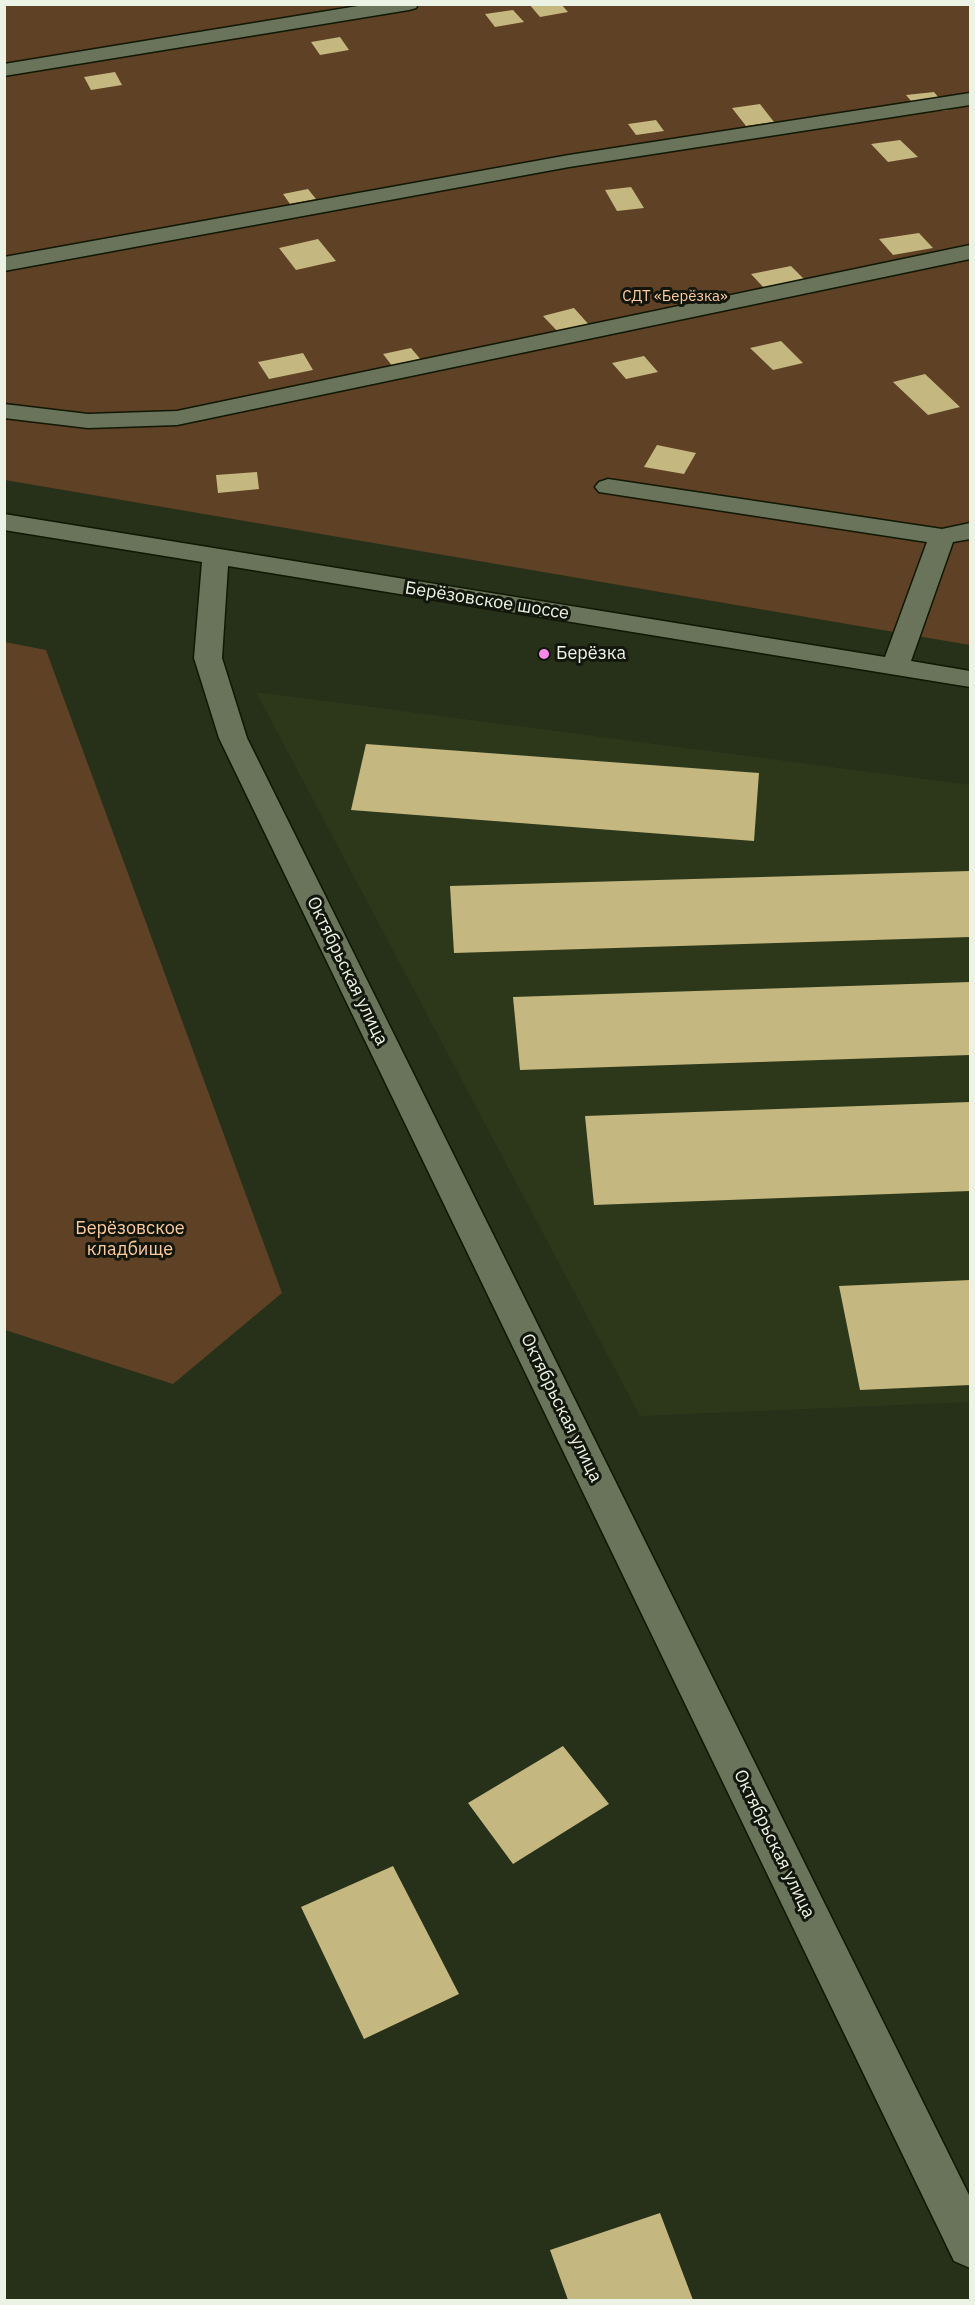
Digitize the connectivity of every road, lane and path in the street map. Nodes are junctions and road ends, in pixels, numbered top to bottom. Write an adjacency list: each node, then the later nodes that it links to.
1 (409, 4): 2 (street)
2 (4, 69)
3 (970, 99): 5 (street)
4 (970, 252): 6 (street)
5 (4, 264)
6 (4, 411)
7 (608, 487): 10 (street)
8 (4, 522): 11 (street, Берёзовское шоссе)
9 (970, 531): 10 (street)
10 (942, 537): 12 (street)
11 (216, 555): 12 (street, Берёзовское шоссе); 14 (street, Октябрьская улица)
12 (895, 668): 13 (street, Берёзовское шоссе)
13 (970, 679)
14 (970, 2242)

